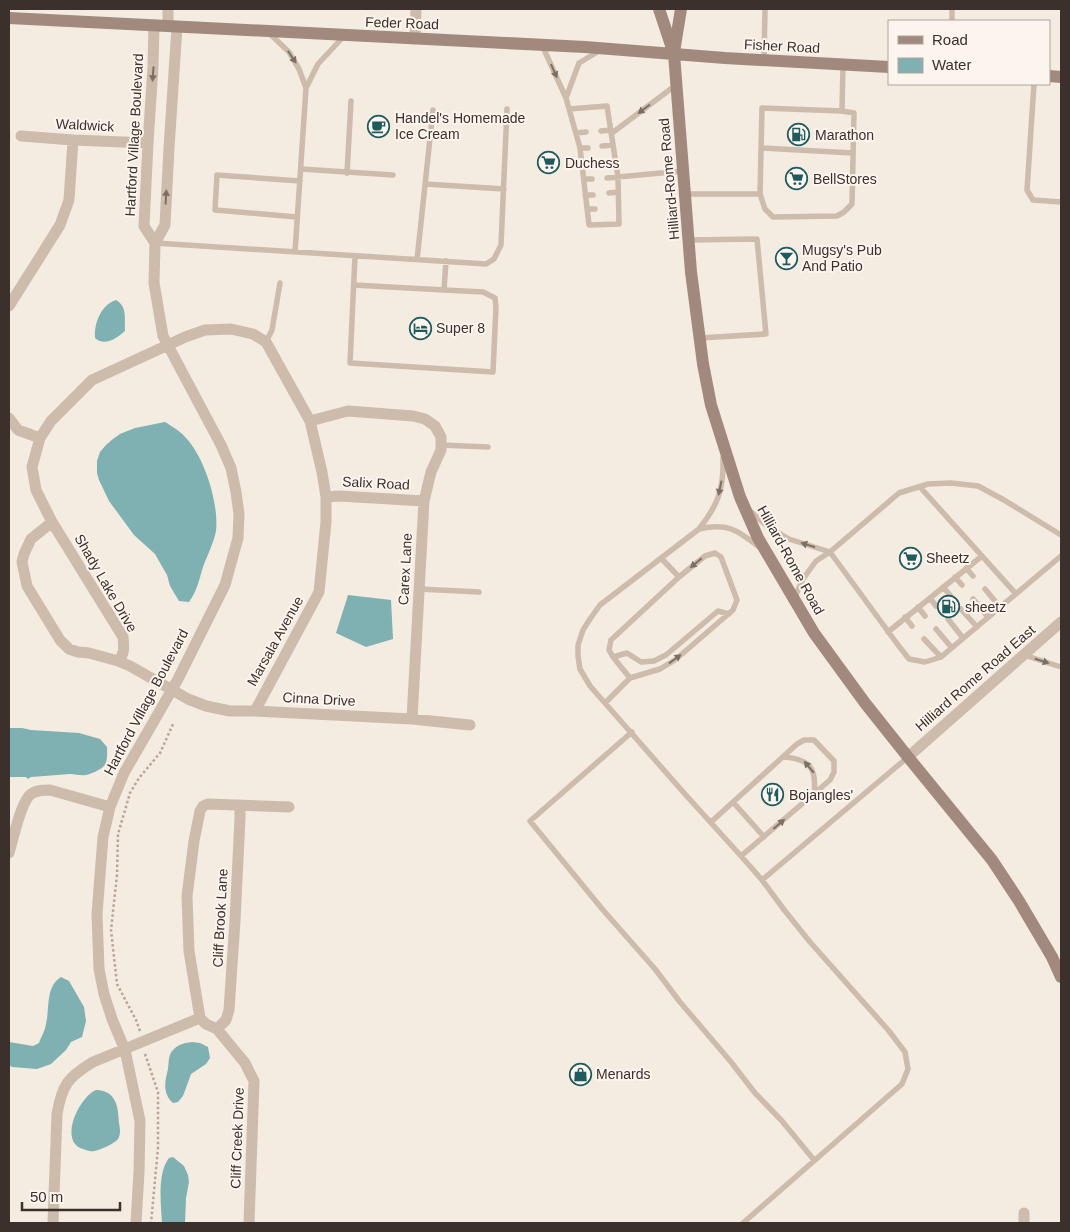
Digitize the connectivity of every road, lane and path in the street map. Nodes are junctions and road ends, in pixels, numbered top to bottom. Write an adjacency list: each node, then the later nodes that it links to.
1 (168, 9): 8 (street, Hartford Village Boulevard)
2 (416, 9): 11 (street)
3 (660, 9): 14 (main road, Hilliard-Rome Road)
4 (681, 9): 14 (main road, Hilliard-Rome Road)
5 (765, 9): 15 (lane)
6 (9, 18): 7 (main road, Feder Road)
7 (154, 25): 8 (main road, Feder Road); 33 (street, Hartford Village Boulevard, one-way to 33)
8 (172, 26): 9 (main road, Feder Road); 68 (street, Hartford Village Boulevard, one-way to 8)
9 (268, 32): 10 (main road, Feder Road); 20 (lane, one-way to 20)
10 (344, 36): 11 (main road, Feder Road); 20 (lane)
11 (415, 39): 12 (main road, Feder Road)
12 (542, 45): 13 (main road, Feder Road); 21 (lane, one-way to 21)
13 (603, 49): 14 (main road, Feder Road); 21 (lane)
14 (674, 54): 15 (main road, Fisher Road); 18 (main road, Hilliard-Rome Road)
15 (764, 59): 16 (main road, Fisher Road)
16 (843, 64): 17 (main road, Fisher Road); 26 (lane)
17 (888, 67)
18 (676, 85): 29 (lane, one-way to 29); 45 (main road, Hilliard-Rome Road)
19 (1034, 85): 61 (lane)
20 (306, 88): 44 (lane)
21 (566, 98): 24 (lane)
22 (351, 101): 46 (lane)
23 (508, 109): 54 (lane)
24 (569, 109): 29 (lane); 30 (lane)
25 (433, 110): 53 (lane)
26 (842, 111): 38 (lane); 39 (lane)
27 (601, 131): 29 (lane)
28 (586, 132): 30 (lane)
29 (612, 132): 34 (lane)
30 (576, 133): 36 (lane)
31 (21, 136): 32 (street, Waldwick)
32 (73, 140): 33 (street, Waldwick); 76 (street)
33 (148, 143): 68 (street, Hartford Village Boulevard)
34 (614, 145): 35 (lane); 40 (lane)
35 (602, 146)
36 (580, 148): 37 (lane); 43 (lane)
37 (588, 148)
38 (761, 148): 39 (lane); 58 (lane)
39 (853, 153): 58 (lane)
40 (616, 162): 41 (lane); 48 (lane)
41 (605, 163)
42 (590, 164): 43 (lane)
43 (582, 165): 50 (lane)
44 (300, 169): 46 (lane); 52 (lane)
45 (683, 171): 48 (lane); 57 (main road, Hilliard-Rome Road)
46 (347, 173): 47 (lane)
47 (393, 175)
48 (618, 177): 49 (lane); 55 (lane)
49 (606, 178)
50 (584, 179): 51 (lane); 59 (lane)
51 (592, 179)
52 (300, 181): 66 (lane); 66 (lane)
53 (425, 184): 54 (lane); 71 (lane)
54 (504, 189): 72 (lane)
55 (618, 192): 56 (lane); 63 (lane)
56 (609, 193)
57 (685, 194): 58 (lane); 67 (main road, Hilliard-Rome Road)
58 (760, 194)
59 (585, 195): 60 (lane); 64 (lane)
60 (593, 195)
61 (1061, 202)
62 (610, 208): 63 (lane)
63 (619, 208): 64 (lane)
64 (587, 209): 65 (lane)
65 (595, 209)
66 (297, 217): 69 (lane)
67 (689, 240): 77 (main road, Hilliard-Rome Road); 77 (lane)
68 (155, 242): 69 (lane); 79 (street, Hartford Village Boulevard)
69 (295, 252): 70 (lane)
70 (355, 256): 71 (lane); 74 (lane)
71 (417, 260): 72 (lane)
72 (446, 261): 75 (lane)
73 (280, 282): 78 (lane)
74 (354, 285): 75 (lane); 75 (lane)
75 (444, 290)
76 (9, 306)
77 (700, 338): 83 (main road, Hilliard-Rome Road)
78 (266, 342): 79 (street); 81 (street, Marsala Avenue)
79 (168, 345): 82 (street, Shady Lake Drive); 135 (street, Hartford Village Boulevard)
80 (9, 418): 82 (street)
81 (310, 421): 84 (street); 87 (street, Marsala Avenue)
82 (40, 438): 90 (street, Shady Lake Drive)
83 (722, 442): 89 (main road, Hilliard-Rome Road); 91 (lane, one-way to 91)
84 (441, 445): 85 (lane); 88 (street, Carex Lane)
85 (488, 447)
86 (920, 487): 92 (lane); 93 (lane); 95 (lane)
87 (326, 497): 88 (street, Salix Road); 137 (street, Marsala Avenue)
88 (424, 501): 104 (street, Carex Lane)
89 (743, 504): 93 (lane, one-way to 89); 94 (main road, Hilliard-Rome Road)
90 (52, 522): 132 (street, Shady Lake Drive); 132 (street)
91 (699, 529): 94 (lane); 97 (lane)
92 (1061, 534)
93 (830, 552): 110 (lane); 125 (lane)
94 (767, 553): 110 (main road, Hilliard-Rome Road)
95 (982, 556): 98 (lane); 107 (lane)
96 (1061, 556): 107 (lane)
97 (661, 558): 100 (lane); 136 (lane)
98 (966, 568): 99 (lane); 101 (lane)
99 (973, 576)
100 (679, 577): 116 (lane, one-way to 100); 131 (lane)
101 (955, 577): 102 (lane); 103 (lane)
102 (962, 585)
103 (943, 587): 108 (lane); 109 (lane)
104 (419, 589): 106 (lane); 138 (street, Carex Lane)
105 (985, 590): 114 (lane)
106 (479, 592)
107 (1016, 594): 114 (lane)
108 (950, 595)
109 (930, 598): 112 (lane); 113 (lane)
110 (794, 599): 143 (main road, Hilliard-Rome Road)
111 (973, 599): 119 (lane)
112 (936, 606)
113 (918, 607): 117 (lane); 118 (lane)
114 (1000, 607): 119 (lane)
115 (961, 609): 123 (lane)
116 (729, 614): 131 (lane); 134 (lane, one-way to 116)
117 (925, 616)
118 (905, 617): 122 (lane); 125 (lane)
119 (988, 617): 123 (lane)
120 (948, 620): 126 (lane)
121 (1061, 622): 129 (street, Hilliard Rome Road East)
122 (912, 626)
123 (977, 627): 126 (lane)
124 (936, 629): 128 (lane)
125 (888, 632): 130 (lane)
126 (964, 638): 128 (lane)
127 (924, 639): 130 (lane)
128 (952, 648): 130 (lane)
129 (1024, 655): 133 (lane, one-way to 133); 143 (street, Hilliard Rome Road East)
130 (941, 657)
131 (612, 658): 134 (lane)
132 (118, 661): 135 (street)
133 (1061, 667)
134 (630, 678): 136 (lane)
135 (171, 690): 137 (street, Cinna Drive); 148 (street, Hartford Village Boulevard)
136 (605, 703): 141 (lane)
137 (254, 711): 138 (street, Cinna Drive)
138 (412, 719): 140 (street, Cinna Drive)
139 (173, 724): 157 (path)
140 (470, 725)
141 (632, 732): 149 (lane); 159 (lane)
142 (784, 757): 144 (lane, one-way to 142); 144 (lane); 145 (lane)
143 (908, 757): 153 (lane); 154 (main road, Hilliard-Rome Road)
144 (814, 794): 150 (lane, one-way to 144)
145 (733, 802): 149 (lane); 150 (lane)
146 (240, 805): 147 (street); 155 (street); 156 (street, Cliff Brook Lane)
147 (289, 806)
148 (110, 807): 151 (street); 158 (street, Hartford Village Boulevard)
149 (711, 822): 152 (lane)
150 (764, 837): 152 (lane)
151 (9, 853)
152 (741, 856): 153 (lane)
153 (762, 880): 159 (lane)
154 (1061, 977)
155 (200, 1018): 156 (street, Cliff Creek Drive); 157 (street)
156 (218, 1029): 163 (street, Cliff Creek Drive)
157 (142, 1042): 158 (street); 162 (path)
158 (125, 1050): 160 (street); 161 (street, Hartford Village Boulevard)
159 (814, 1160): 164 (lane)
160 (53, 1223)
161 (136, 1223)
162 (151, 1223)
163 (249, 1223)
164 (742, 1223)

